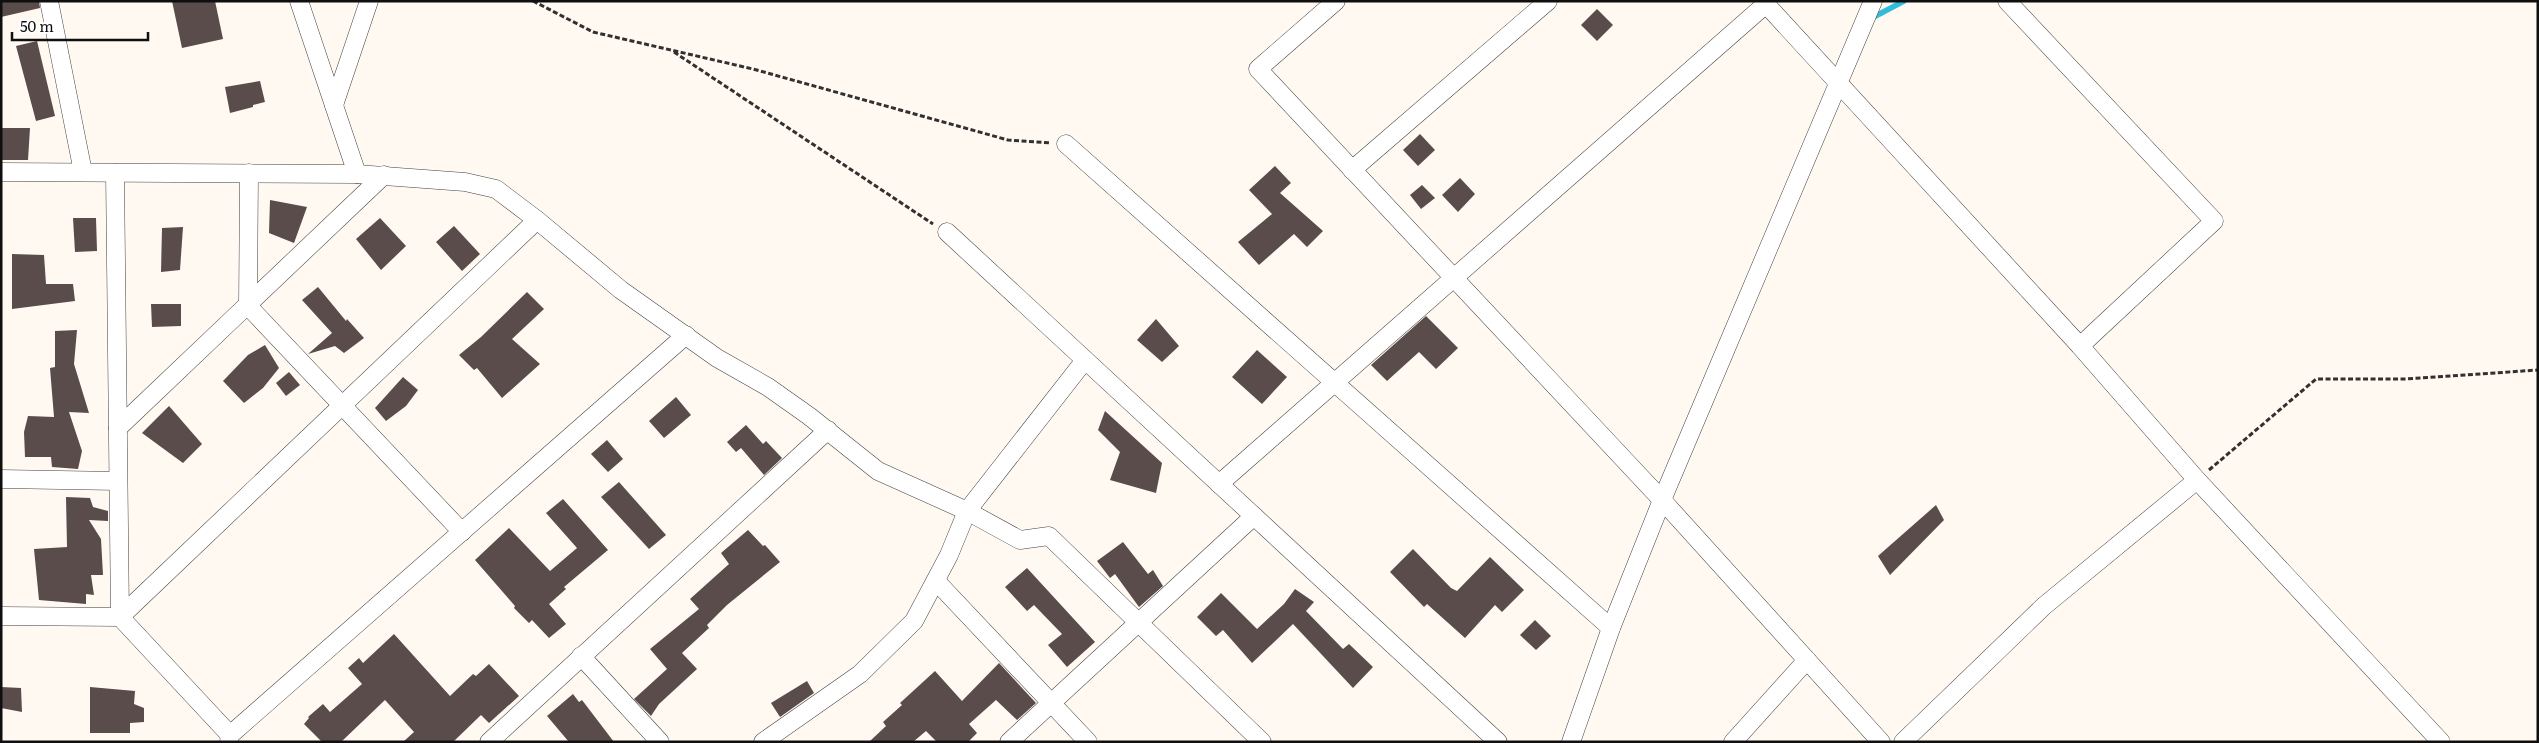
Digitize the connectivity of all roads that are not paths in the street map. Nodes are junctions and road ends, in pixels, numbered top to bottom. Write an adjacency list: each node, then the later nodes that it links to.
1 (49, 1): 14 (street)
2 (299, 1): 10 (street)
3 (369, 1): 10 (street)
4 (1336, 1): 12 (street)
5 (1548, 1): 12 (street)
6 (1873, 1): 9 (street)
7 (2007, 1): 24 (street)
8 (1764, 3): 9 (street); 21 (street)
9 (1837, 82): 24 (street); 34 (street)
10 (334, 105): 17 (street)
11 (1066, 144): 26 (street)
12 (1352, 170): 21 (street)
13 (1, 172): 14 (street)
14 (83, 172): 15 (street)
15 (115, 173): 16 (street); 28 (street)
16 (249, 173): 17 (street); 22 (street)
17 (357, 174): 18 (street)
18 (384, 175): 19 (street); 22 (street)
19 (537, 220): 23 (street); 27 (street)
20 (946, 232): 25 (street)
21 (1454, 278): 26 (street); 34 (street)
22 (248, 306): 27 (street); 28 (street)
23 (686, 335): 29 (street); 37 (street)
24 (2080, 346): 31 (street)
25 (1085, 360): 33 (street); 35 (street)
26 (1335, 383): 33 (street); 42 (street)
27 (343, 406): 37 (street); 40 (street)
28 (118, 428): 32 (street)
29 (828, 430): 35 (street); 43 (street)
30 (1, 479): 32 (street)
31 (2197, 480): 57 (street); 58 (street)
32 (118, 482): 40 (street)
33 (1219, 484): 36 (street)
34 (1662, 500): 42 (street); 44 (street)
35 (967, 511): 38 (street); 41 (street)
36 (1254, 516): 41 (street); 53 (street)
37 (462, 532): 46 (street)
38 (936, 581): 45 (street); 49 (street)
39 (1, 616): 40 (street)
40 (120, 616): 46 (street)
41 (1140, 621): 45 (street); 52 (street)
42 (1611, 628): 54 (street)
43 (581, 656): 47 (street); 48 (street)
44 (1807, 660): 55 (street); 56 (street)
45 (1051, 703): 50 (street); 51 (street)
46 (230, 738)
47 (489, 742)
48 (660, 742)
49 (763, 742)
50 (1008, 742)
51 (1088, 742)
52 (1262, 742)
53 (1498, 742)
54 (1571, 742)
55 (1733, 742)
56 (1881, 742)
57 (1903, 742)
58 (2441, 742)

